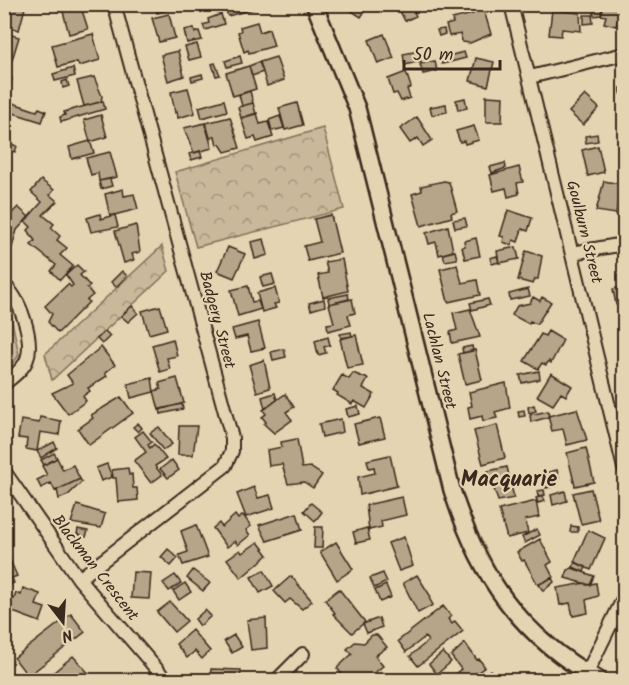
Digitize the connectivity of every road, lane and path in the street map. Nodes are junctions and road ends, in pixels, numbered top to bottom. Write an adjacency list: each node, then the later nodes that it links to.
1 (114, 4): 13 (street, Badgery Street)
2 (314, 4): 16 (street, Lachlan Street)
3 (511, 4): 5 (street, Goulburn Street)
4 (624, 54): 5 (street)
5 (530, 76): 7 (street, Goulburn Street)
6 (624, 244): 7 (street)
7 (572, 253): 10 (street, Goulburn Street)
8 (4, 285): 9 (street)
9 (4, 384)
10 (619, 420): 11 (street, Goulburn Street)
11 (624, 468)
12 (4, 471): 13 (street, Blackman Crescent)
13 (79, 579): 17 (street, Blackman Crescent)
14 (624, 597): 16 (street)
15 (303, 654): 18 (street)
16 (593, 677)
17 (166, 681)
18 (277, 681)

